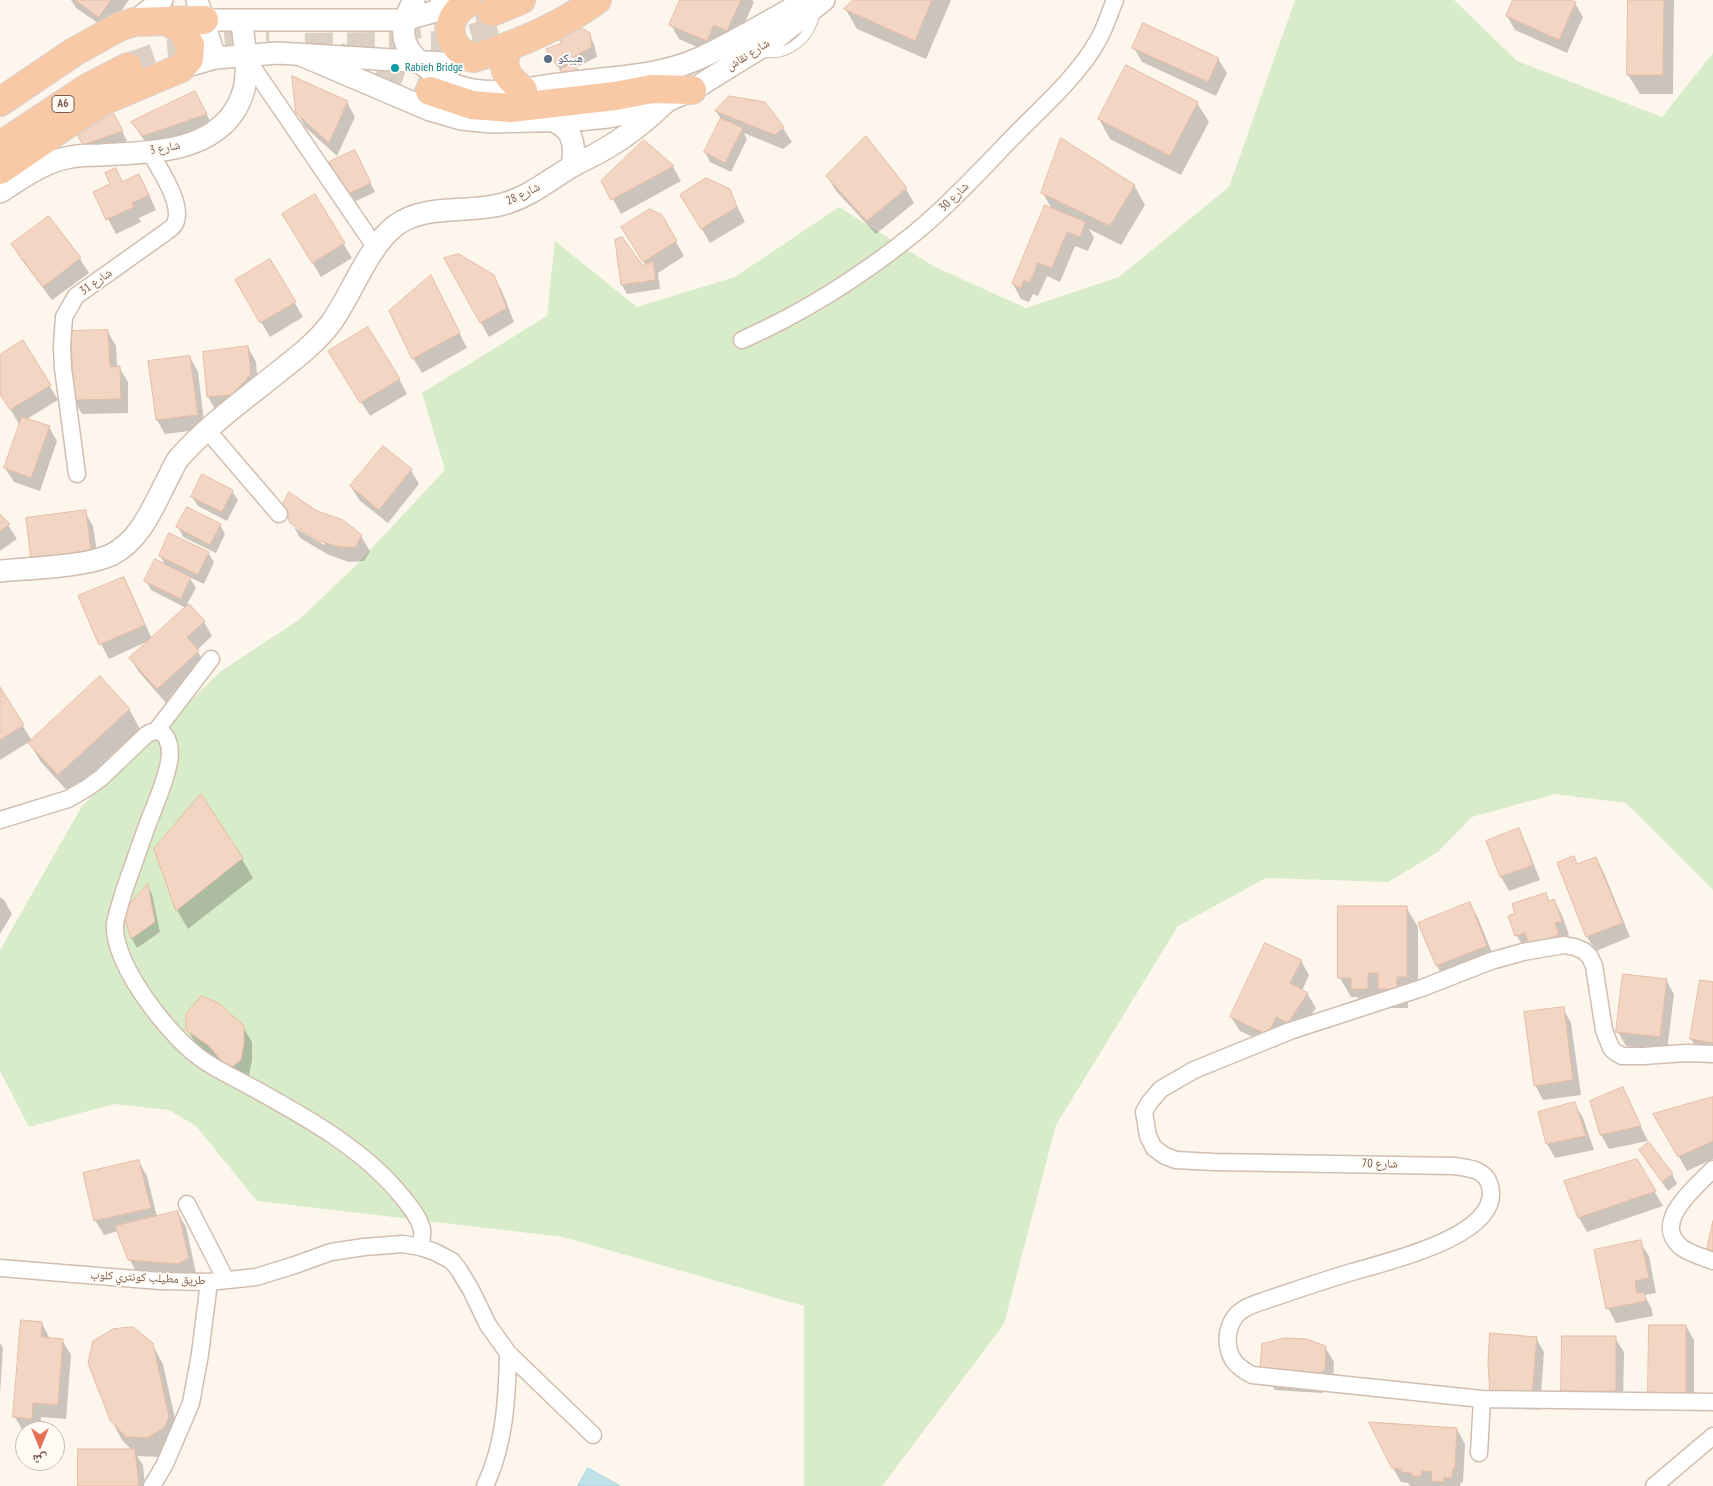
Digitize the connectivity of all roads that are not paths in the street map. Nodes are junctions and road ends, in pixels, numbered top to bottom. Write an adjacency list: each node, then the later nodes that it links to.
1 (414, 0): 11 (street)
2 (521, 0): 9 (highway)
3 (564, 0): 9 (highway)
4 (597, 0): 9 (highway)
5 (1115, 0): 32 (street, شارع 30)
6 (816, 3): 18 (street); 19 (street, شارع نقاش)
7 (164, 10): 8 (highway); 17 (highway); 23 (highway)
8 (200, 10): 10 (street); 14 (street)
9 (476, 14): 11 (street); 15 (highway); 15 (highway); 18 (highway)
10 (242, 20): 11 (street); 12 (street, شارع 3)
11 (404, 20): 16 (street)
12 (244, 55): 13 (street); 14 (street); 27 (street, شارع 3); 31 (street)
13 (301, 55): 16 (street); 21 (street)
14 (215, 58): 17 (street)
15 (473, 58): 16 (street)
16 (422, 64): 18 (street); 21 (street)
17 (181, 68): 29 (highway)
18 (524, 90)
19 (692, 90): 20 (highway); 22 (street, شارع نقاش)
20 (430, 91)
21 (395, 94): 24 (street)
22 (667, 101): 24 (street); 28 (street, شارع 28)
23 (0, 102)
24 (547, 120): 28 (street)
25 (0, 122): 26 (highway, A6)
26 (0, 146)
27 (150, 152): 30 (street, شارع 3); 34 (street, شارع 31)
28 (572, 166): 31 (street, شارع 28)
29 (0, 170)
30 (0, 192)
31 (373, 251): 33 (street, شارع 28)
32 (742, 340)
33 (207, 430): 35 (street); 36 (street, شارع 28)
34 (77, 474)
35 (279, 514)
36 (0, 571)
37 (211, 659): 38 (street)
38 (156, 731): 39 (street); 43 (street)
39 (0, 820)
40 (1713, 1054): 49 (street, شارع 70)
41 (1713, 1169): 44 (street)
42 (187, 1204): 46 (street)
43 (420, 1247): 46 (street, طريق مطيلب كونتري كلوب); 48 (street, طريق مطيلب كونتري كلوب)
44 (1713, 1261)
45 (0, 1268): 47 (street, طريق مطيلب كونتري كلوب)
46 (226, 1280): 47 (street, طريق مطيلب كونتري كلوب)
47 (209, 1282): 54 (street)
48 (508, 1354): 51 (street, طريق مطيلب كونتري كلوب); 55 (street)
49 (1482, 1399): 50 (street, شارع 70); 53 (street)
50 (1713, 1402)
51 (593, 1435)
52 (1713, 1436): 56 (street)
53 (1479, 1453)
54 (152, 1486)
55 (485, 1486)
56 (1654, 1486)

